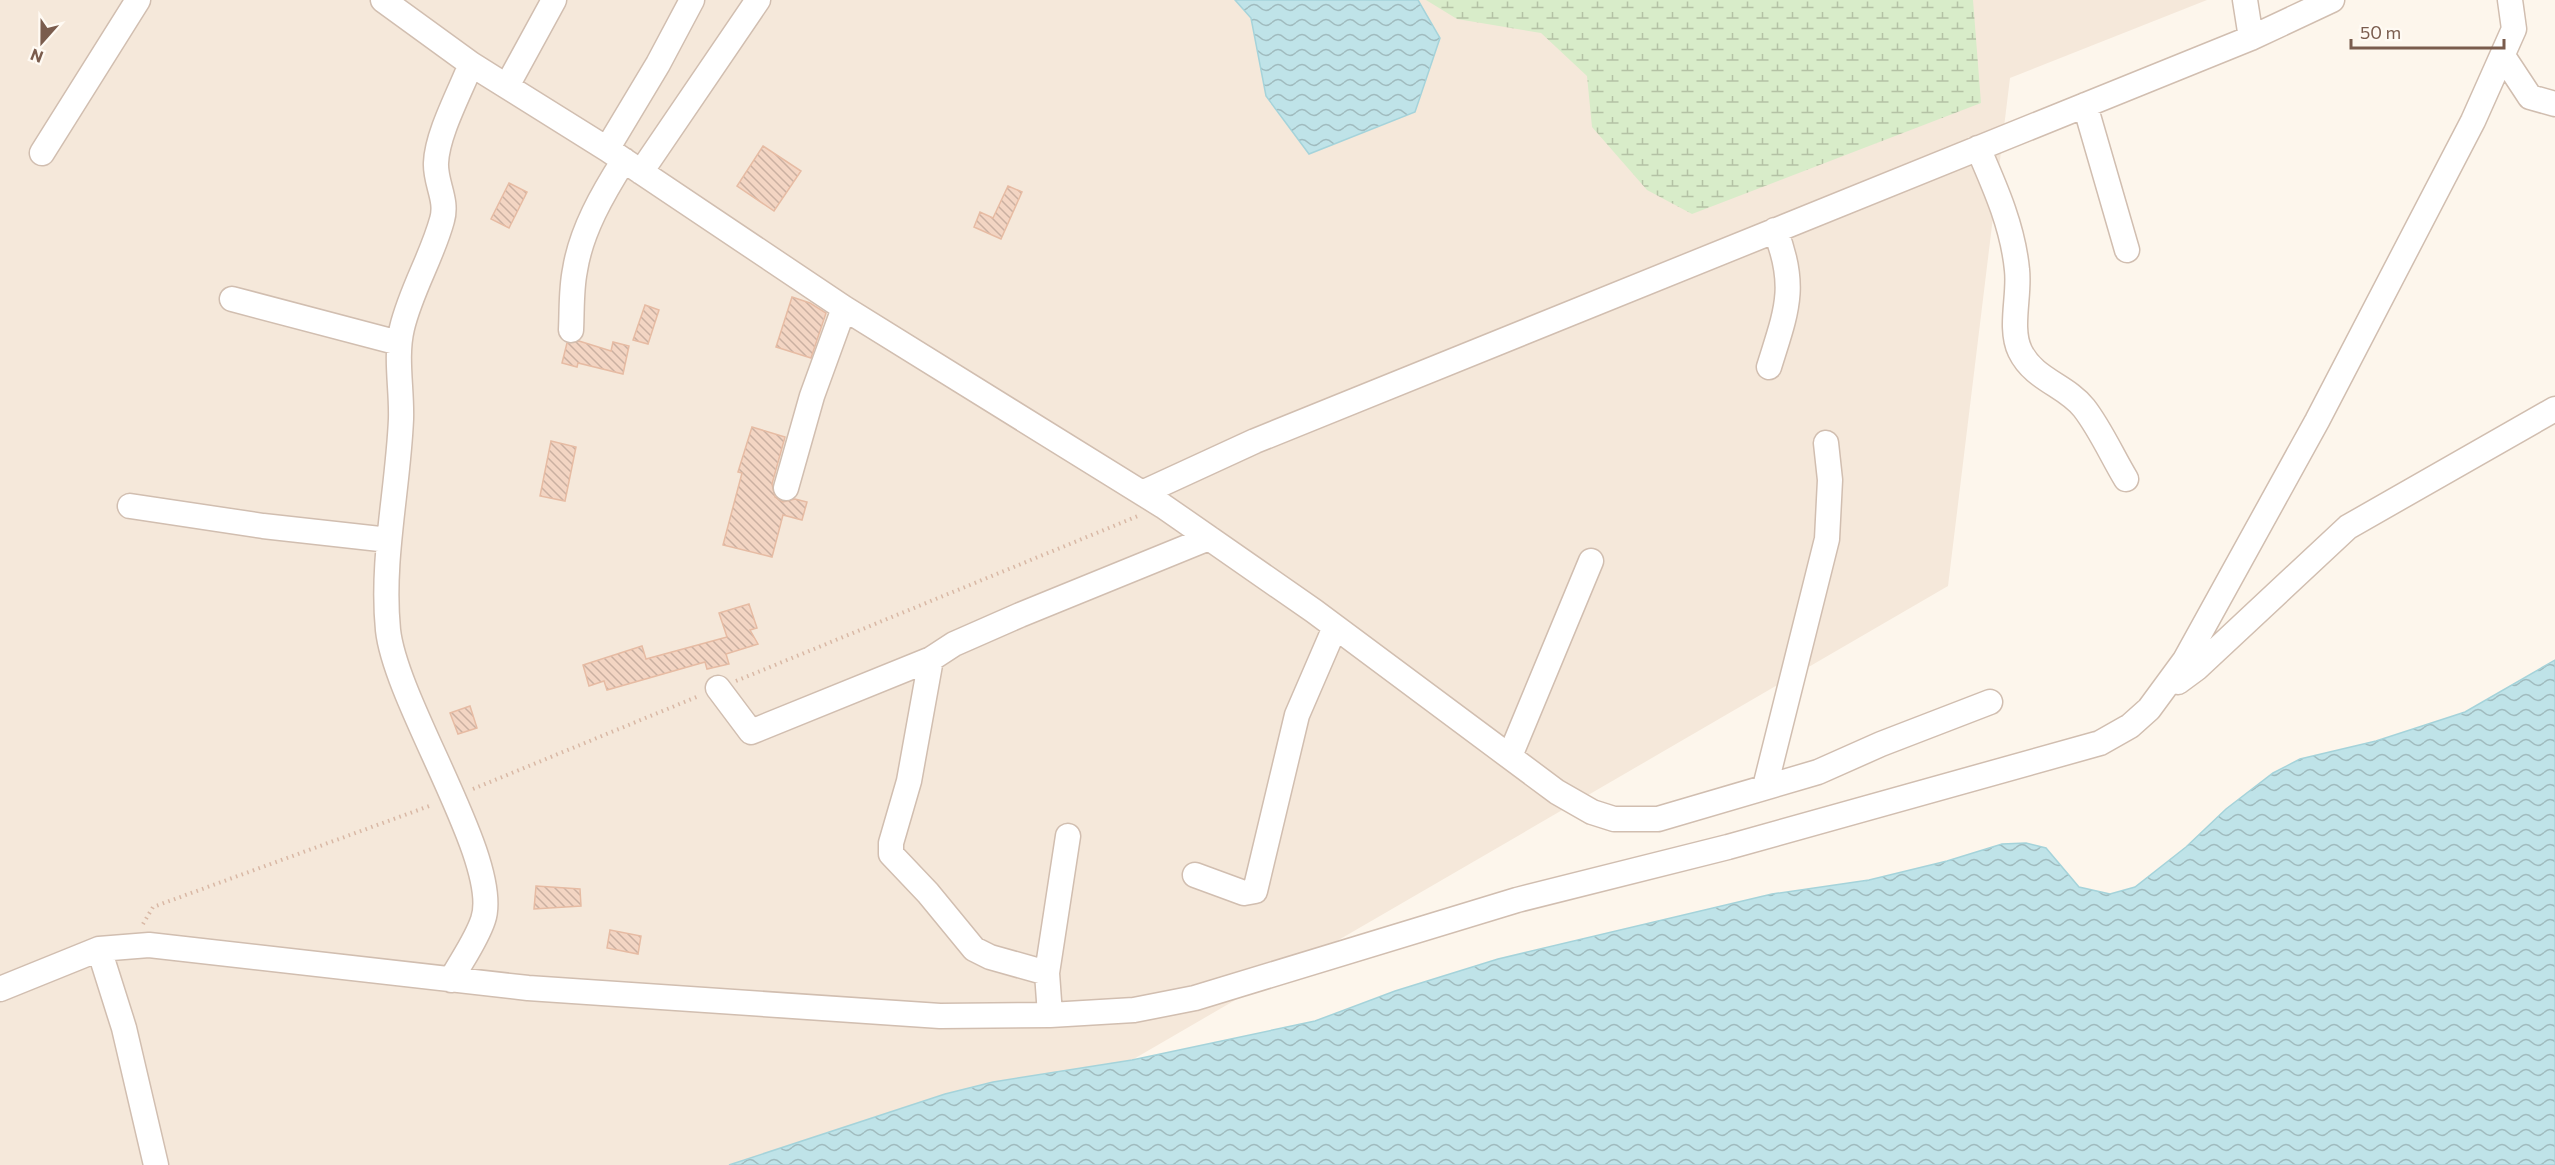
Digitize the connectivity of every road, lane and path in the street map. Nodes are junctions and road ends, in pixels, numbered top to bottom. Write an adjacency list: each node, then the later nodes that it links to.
1 (138, 0): 16 (street)
2 (383, 0): 11 (street)
3 (554, 0): 12 (street)
4 (692, 0): 17 (street)
5 (758, 0): 17 (street)
6 (2245, 0): 9 (street)
7 (2332, 0): 9 (street)
8 (2510, 0): 10 (street)
9 (2251, 38): 14 (street)
10 (2503, 56): 13 (street); 37 (street)
11 (471, 64): 12 (street); 23 (street)
12 (507, 86): 17 (street)
13 (2555, 104)
14 (2085, 105): 15 (street); 19 (street)
15 (1978, 148): 18 (street); 27 (street)
16 (42, 153)
17 (624, 161): 21 (street); 22 (street)
18 (1775, 230): 24 (street); 29 (street)
19 (2127, 250)
20 (232, 299): 23 (street)
21 (844, 308): 28 (street); 29 (street)
22 (571, 330)
23 (399, 343): 33 (street)
24 (1769, 367)
25 (2555, 409): 37 (street)
26 (1826, 443): 41 (street)
27 (2126, 479)
28 (786, 488)
29 (1142, 493): 31 (street)
30 (130, 506): 33 (street)
31 (1163, 506): 32 (street); 38 (path)
32 (1209, 538): 35 (street); 36 (street)
33 (389, 540): 42 (street)
34 (1591, 561): 40 (street)
35 (1335, 627): 40 (street); 44 (street)
36 (931, 659): 38 (street); 47 (street)
37 (2169, 684): 50 (street)
38 (718, 688): 42 (path)
39 (1990, 702): 41 (street)
40 (1510, 756): 41 (street)
41 (1765, 787)
42 (453, 797): 45 (path); 48 (street)
43 (1068, 836): 47 (street)
44 (1195, 876)
45 (153, 907)
46 (99, 949): 48 (street); 49 (street); 51 (street)
47 (1047, 973): 50 (street)
48 (451, 980): 50 (street)
49 (0, 989)
50 (1050, 1015)
51 (156, 1165)

